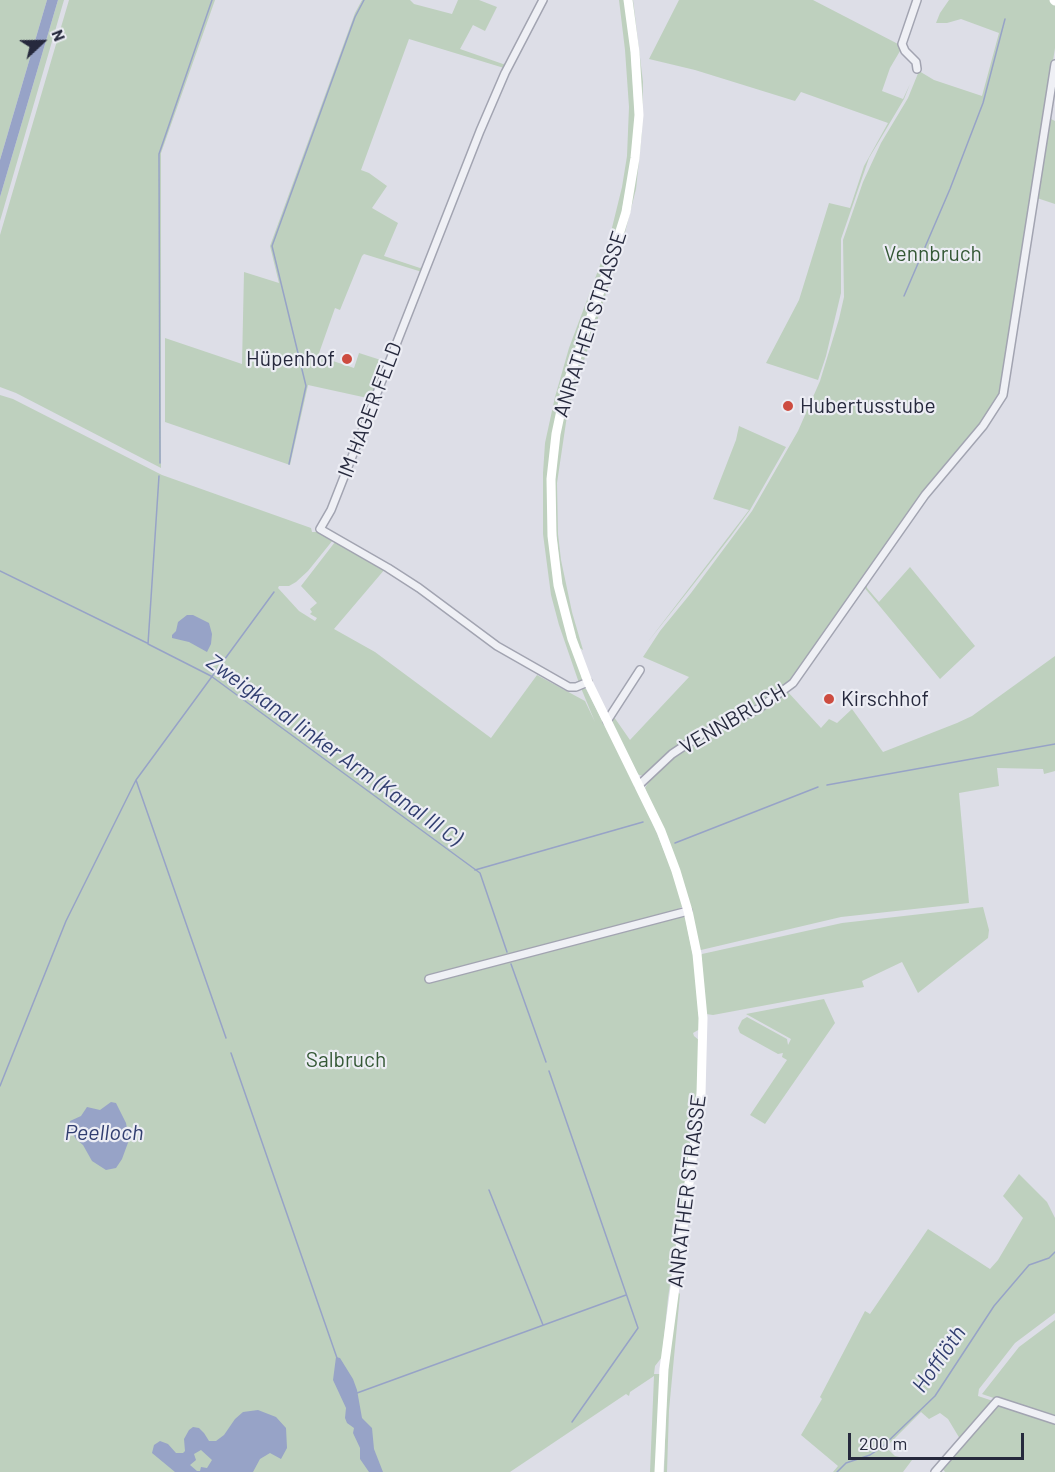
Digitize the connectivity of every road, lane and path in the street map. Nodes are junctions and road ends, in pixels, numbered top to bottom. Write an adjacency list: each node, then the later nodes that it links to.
1 (543, 0): 7 (street, IM HAGER FELD)
2 (628, 0): 7 (main road, ANRATHER STRASSE)
3 (917, 0): 5 (street)
4 (1055, 64): 9 (street, VENNBRUCH)
5 (917, 69)
6 (640, 670): 8 (street)
7 (588, 682): 8 (main road, ANRATHER STRASSE)
8 (607, 721): 9 (main road, ANRATHER STRASSE)
9 (639, 785): 10 (main road, ANRATHER STRASSE)
10 (688, 911): 11 (street); 13 (main road, ANRATHER STRASSE)
11 (429, 980)
12 (1055, 1420): 14 (street)
13 (659, 1472)
14 (935, 1472)

